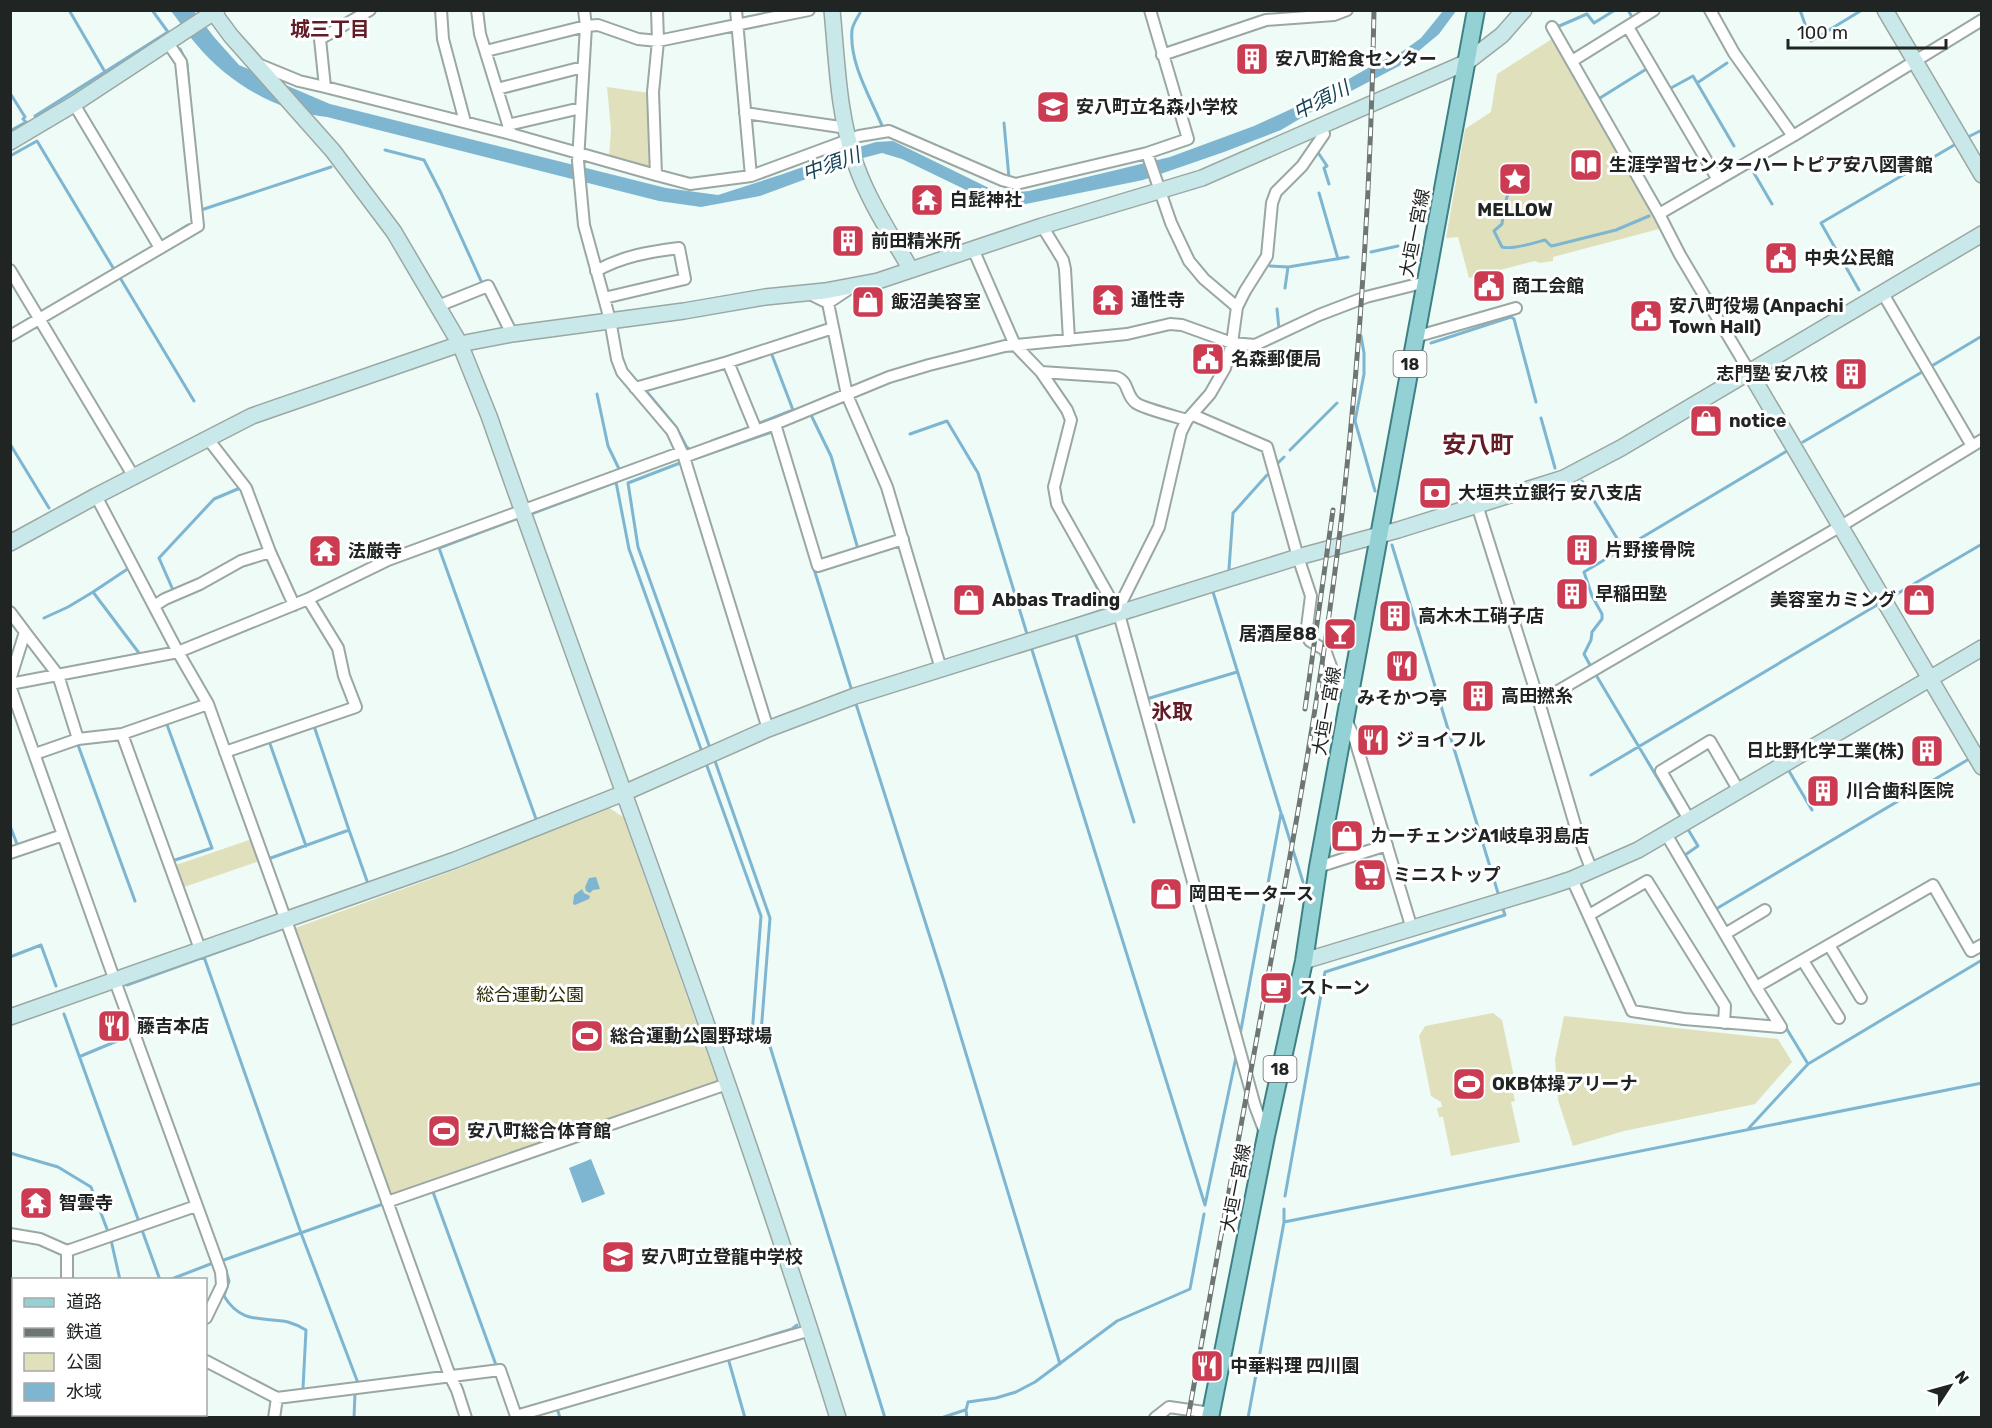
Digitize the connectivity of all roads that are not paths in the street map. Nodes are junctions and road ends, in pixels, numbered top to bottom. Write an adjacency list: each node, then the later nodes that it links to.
1 (370, 10): 32 (street)
2 (441, 10): 38 (street)
3 (477, 10): 24 (street)
4 (584, 10): 19 (street)
5 (657, 10): 22 (street)
6 (736, 10): 18 (street)
7 (809, 10): 18 (street)
8 (832, 10): 42 (street)
9 (1150, 10): 25 (street)
10 (1347, 10): 25 (street)
11 (1476, 10): 28 (main road, 大垣一宮線 / 18)
12 (1524, 10): 28 (street)
13 (1654, 10): 21 (street)
14 (1710, 10): 41 (street)
15 (1885, 11): 26 (street)
16 (212, 13): 23 (street); 29 (street)
17 (1982, 20): 26 (street)
18 (738, 24): 22 (street); 37 (street)
19 (586, 26): 22 (street); 24 (street); 30 (street)
20 (1552, 27): 27 (street)
21 (1628, 27): 27 (street); 49 (street)
22 (658, 41): 46 (street)
23 (168, 44): 35 (street); 54 (street)
24 (486, 51): 33 (street)
25 (1162, 55): 44 (street)
26 (1914, 60): 41 (street); 47 (street)
27 (1572, 61): 51 (street)
28 (1467, 62): 39 (street); 59 (main road, 大垣一宮線 / 18)
29 (255, 63): 31 (street); 34 (street)
30 (583, 67): 33 (street); 36 (street)
31 (299, 81): 32 (street); 34 (street)
32 (325, 87): 38 (street)
33 (497, 89): 40 (street)
34 (284, 96): 65 (street)
35 (74, 104): 43 (street); 54 (street)
36 (581, 108): 40 (street); 45 (street)
37 (745, 113): 42 (street); 48 (street)
38 (465, 122): 40 (street)
39 (1321, 127): 50 (street); 66 (street)
40 (510, 129): 45 (street)
41 (1793, 136): 49 (street)
42 (849, 138): 44 (street); 48 (street); 57 (street)
43 (10, 142)
44 (1148, 155): 50 (street)
45 (578, 158): 46 (street); 58 (street)
46 (656, 175): 48 (street)
47 (1982, 175)
48 (751, 177)
49 (1718, 180): 51 (street)
50 (1158, 185): 52 (street); 66 (street)
51 (1659, 214): 79 (street)
52 (1042, 226): 55 (street); 74 (street)
53 (1982, 234): 61 (street)
54 (160, 248): 68 (street)
55 (973, 249): 57 (street); 77 (street)
56 (10, 270): 68 (street)
57 (912, 270): 60 (street)
58 (596, 271): 63 (street); 63 (street)
59 (1426, 282): 73 (main road, 大垣一宮線 / 18); 75 (street)
60 (852, 287): 62 (street); 64 (street)
61 (1882, 292): 79 (street); 87 (street)
62 (808, 293): 64 (street); 69 (street)
63 (604, 298): 69 (street)
64 (828, 303): 70 (street)
65 (438, 306): 71 (street); 76 (street)
66 (1238, 307): 75 (street)
67 (1516, 308): 73 (street)
68 (40, 319): 72 (street); 89 (street)
69 (610, 320): 71 (street); 81 (street)
70 (832, 328): 78 (street); 82 (street)
71 (512, 334): 76 (street)
72 (10, 336)
73 (1415, 337): 94 (main road, 大垣一宮線 / 18)
74 (1069, 340): 75 (street); 77 (street)
75 (1232, 343): 83 (street)
76 (460, 344): 86 (street); 92 (street)
77 (1015, 345): 80 (street); 82 (street)
78 (728, 362): 81 (street); 85 (street)
79 (1749, 371): 91 (street); 93 (street)
80 (1041, 372): 83 (street); 103 (street)
81 (635, 388): 88 (street)
82 (847, 395): 84 (street); 95 (street)
83 (1190, 418): 98 (street); 103 (street)
84 (775, 424): 85 (street); 95 (street)
85 (756, 430): 88 (street)
86 (208, 439): 89 (street); 97 (street)
87 (1977, 443): 93 (street)
88 (683, 455): 92 (street); 115 (street)
89 (134, 477): 90 (street)
90 (96, 496): 96 (street); 101 (street)
91 (1477, 506): 94 (street); 112 (street)
92 (522, 512): 99 (street); 122 (street)
93 (1841, 526): 109 (street); 112 (street)
94 (1379, 535): 98 (street); 111 (main road, 大垣一宮線 / 18)
95 (903, 539): 107 (street)
96 (10, 543)
97 (270, 552): 100 (street); 101 (street)
98 (1298, 557): 103 (street); 111 (street)
99 (308, 599): 100 (street); 118 (street)
100 (294, 604): 106 (street)
101 (154, 606): 106 (street)
102 (10, 612): 104 (street)
103 (1119, 614): 107 (street); 148 (street)
104 (25, 632): 108 (street); 110 (street)
105 (1982, 648): 109 (street)
106 (178, 652): 108 (street); 113 (street)
107 (941, 669): 115 (street)
108 (58, 675): 110 (street); 117 (street)
109 (1930, 679): 120 (street); 121 (street)
110 (10, 683): 119 (street)
111 (1351, 685): 114 (main road, 大垣一宮線 / 18)
112 (1539, 702): 129 (street)
113 (208, 704): 116 (street); 118 (street)
114 (1346, 719): 126 (street); 128 (main road, 大垣一宮線 / 18)
115 (768, 729): 122 (street)
116 (123, 734): 117 (street); 138 (street)
117 (78, 740): 119 (street)
118 (225, 752): 133 (street)
119 (35, 754): 125 (street)
120 (1982, 767)
121 (1739, 791): 123 (street); 123 (street)
122 (624, 793): 133 (street); 147 (street)
123 (1690, 820): 124 (street)
124 (1666, 834): 129 (street); 135 (street)
125 (63, 835): 127 (street); 141 (street)
126 (1388, 845): 128 (street); 134 (street)
127 (10, 853)
128 (1318, 867): 139 (main road, 大垣一宮線 / 18)
129 (1592, 871): 130 (street)
130 (1572, 879): 132 (street); 134 (street)
131 (1765, 910): 135 (street)
132 (1589, 915): 146 (street); 146 (street)
133 (286, 921): 138 (street); 149 (street)
134 (1412, 929): 139 (street)
135 (1725, 934): 142 (street)
136 (1829, 945): 137 (street); 140 (street); 143 (street)
137 (1982, 945)
138 (200, 949): 141 (street)
139 (1304, 961): 148 (main road, 大垣一宮線 / 18)
140 (1803, 961): 142 (street); 145 (street)
141 (115, 981): 144 (street); 150 (street)
142 (1756, 987): 146 (street)
143 (1861, 999)
144 (10, 1017)
145 (1839, 1018)
146 (1724, 1023)
147 (727, 1084): 149 (street); 155 (street)
148 (1266, 1136): 159 (main road, 大垣一宮線 / 18)
149 (387, 1202): 157 (street)
150 (196, 1206): 152 (street); 154 (street)
151 (10, 1234): 152 (street)
152 (67, 1251): 153 (street)
153 (67, 1278)
154 (207, 1316)
155 (811, 1330): 157 (street); 162 (street)
156 (207, 1362): 158 (street)
157 (450, 1376): 158 (street); 161 (street)
158 (277, 1398): 160 (street)
159 (1211, 1415): 163 (street)
160 (274, 1418)
161 (466, 1418)
162 (838, 1418)
163 (1155, 1418)

